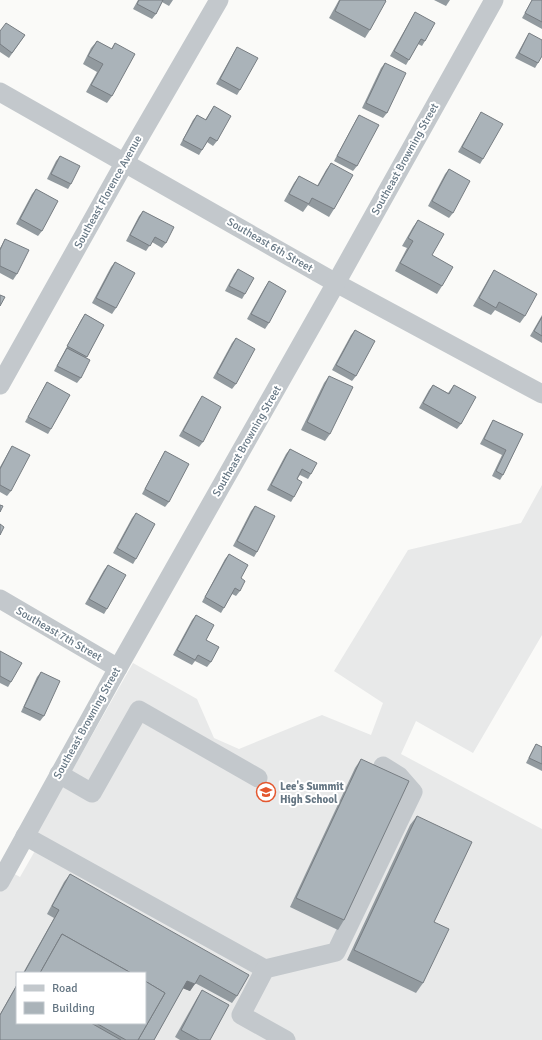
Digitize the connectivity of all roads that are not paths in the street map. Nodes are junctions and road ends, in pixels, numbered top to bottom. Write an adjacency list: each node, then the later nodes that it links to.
1 (219, 0): 4 (street, Southeast Florence Avenue)
2 (494, 0): 5 (street, Southeast Browning Street)
3 (0, 92): 4 (street, Southeast 6th Street)
4 (125, 162): 5 (street, Southeast 6th Street); 6 (street, Southeast Florence Avenue)
5 (336, 283): 7 (street, Southeast 6th Street); 9 (street, Southeast Browning Street)
6 (0, 385)
7 (542, 394)
8 (0, 599): 9 (street, Southeast 7th Street)
9 (118, 668): 11 (street, Southeast Browning Street)
10 (383, 766): 15 (street)
11 (59, 774): 12 (street); 13 (street, Southeast Browning Street)
12 (258, 778)
13 (25, 836): 14 (street, Southeast Browning Street); 15 (street)
14 (0, 882)
15 (265, 969): 16 (street)
16 (286, 1040)

